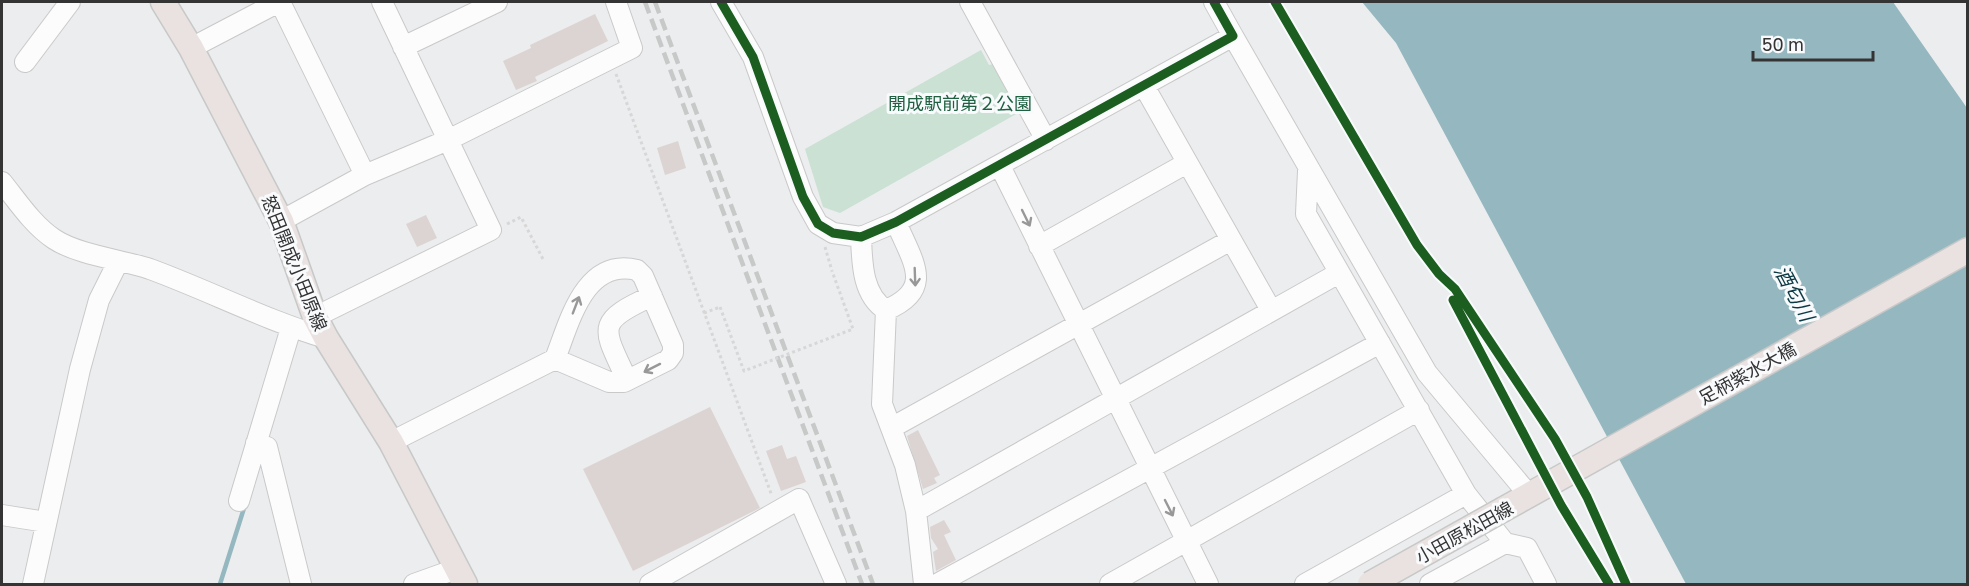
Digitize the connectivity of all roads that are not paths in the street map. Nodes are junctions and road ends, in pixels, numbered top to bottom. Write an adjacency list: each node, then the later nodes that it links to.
1 (70, 2): 13 (street)
2 (163, 2): 12 (main road, 怒田開成小田原線)
3 (279, 2): 12 (street); 20 (street)
4 (382, 2): 11 (street)
5 (497, 2): 11 (street)
6 (616, 2): 15 (street)
7 (721, 2): 24 (street)
8 (970, 2): 16 (street)
9 (1214, 2): 10 (street)
10 (1233, 36): 14 (street); 19 (street)
11 (403, 47): 15 (street)
12 (191, 48): 22 (main road, 怒田開成小田原線)
13 (25, 62)
14 (1144, 86): 16 (street); 17 (street)
15 (448, 140): 20 (street); 35 (street)
16 (1046, 140): 18 (street)
17 (1187, 163): 25 (street); 26 (street)
18 (1000, 166): 23 (street); 26 (street, one-way to 26)
19 (1308, 171): 29 (street); 47 (street)
20 (365, 175): 22 (street)
21 (2, 182): 28 (street)
22 (281, 220): 35 (main road, 怒田開成小田原線)
23 (896, 222): 24 (street); 31 (street, one-way to 31)
24 (861, 237): 31 (street)
25 (1231, 240): 32 (street); 33 (street)
26 (1039, 246): 33 (street)
27 (1968, 250): 45 (main road, 足柄紫水大橋)
28 (118, 262): 34 (street); 51 (street)
29 (1339, 273): 32 (street); 36 (street)
30 (652, 296): 37 (street, one-way to 30); 38 (street); 38 (street, one-way to 38)
31 (886, 310): 41 (street)
32 (1271, 310): 39 (street)
33 (1078, 324): 39 (street); 41 (street)
34 (291, 328): 35 (street); 43 (street)
35 (320, 328): 42 (main road, 怒田開成小田原線)
36 (1380, 343): 40 (street); 44 (street)
37 (555, 360): 38 (street); 42 (street)
38 (627, 380)
39 (1115, 399): 44 (street); 49 (street)
40 (1419, 410): 46 (street); 52 (street)
41 (891, 428): 49 (street)
42 (391, 442): 54 (main road, 怒田開成小田原線)
43 (261, 445): 48 (street); 57 (street)
44 (1149, 470): 52 (street, one-way to 52); 61 (street)
45 (1558, 479): 47 (main road, 小田原松田線)
46 (1466, 494): 53 (street); 64 (street)
47 (1529, 495): 65 (main road, 小田原松田線, bridge)
48 (238, 501)
49 (916, 511): 60 (street)
50 (2, 515): 51 (street)
51 (46, 522): 56 (street)
52 (1186, 542): 62 (street); 63 (street)
53 (1505, 543): 66 (street); 67 (street)
54 (460, 577): 58 (street)
55 (831, 583): 59 (street)
56 (33, 585)
57 (301, 585)
58 (414, 585)
59 (650, 585)
60 (924, 585)
61 (937, 585)
62 (1110, 585)
63 (1208, 585)
64 (1305, 585)
65 (1370, 585)
66 (1430, 585)
67 (1546, 585)

